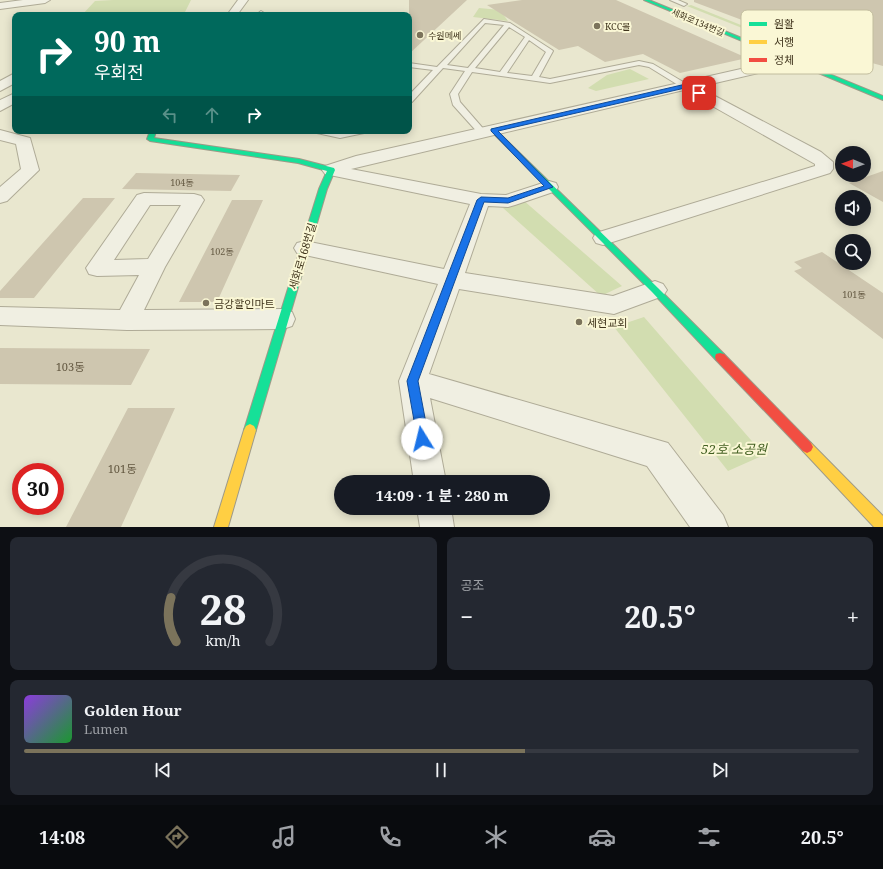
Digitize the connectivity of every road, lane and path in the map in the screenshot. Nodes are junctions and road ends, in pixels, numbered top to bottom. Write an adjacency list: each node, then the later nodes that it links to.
1 (45, 0): 6 (street)
2 (243, 0): 9 (street)
3 (646, 0): 13 (street, 세화로134번길)
4 (673, 0): 7 (lane)
5 (0, 2): 6 (street)
6 (23, 2): 8 (street); 10 (street)
7 (684, 4)
8 (0, 6)
9 (234, 12)
10 (5, 17)
11 (508, 24): 12 (lane); 15 (lane); 16 (lane)
12 (528, 37): 19 (lane); 21 (lane)
13 (741, 39)
14 (412, 65): 15 (lane)
15 (440, 68): 16 (lane); 24 (lane)
16 (470, 70): 19 (lane); 28 (lane)
17 (741, 73): 22 (street)
18 (825, 74): 26 (street, 세화로134번길)
19 (502, 75): 21 (lane)
20 (12, 79): 23 (street)
21 (534, 80): 22 (lane)
22 (686, 86): 28 (street); 37 (street)
23 (0, 87)
24 (412, 97)
25 (12, 98): 27 (street)
26 (883, 98)
27 (0, 107)
28 (488, 131): 33 (street); 34 (street)
29 (152, 134): 33 (street)
30 (335, 134): 31 (lane)
31 (345, 134)
32 (0, 135): 35 (street)
33 (331, 170): 36 (street); 38 (street, 세화로168번길)
34 (549, 187): 36 (street); 37 (street)
35 (0, 197)
36 (481, 200): 40 (street)
37 (602, 238): 41 (street)
38 (305, 248): 40 (street); 43 (street, 세화로168번길)
39 (154, 267): 39 (street); 44 (street)
40 (451, 279): 41 (street); 45 (street)
41 (655, 290): 48 (street)
42 (0, 316): 44 (street)
43 (282, 319): 44 (street); 49 (street, 세화로168번길)
44 (127, 320)
45 (413, 381): 46 (street); 51 (street)
46 (429, 475)
47 (435, 515): 50 (street)
48 (880, 526)
49 (221, 527)
50 (437, 527)
51 (710, 527)

